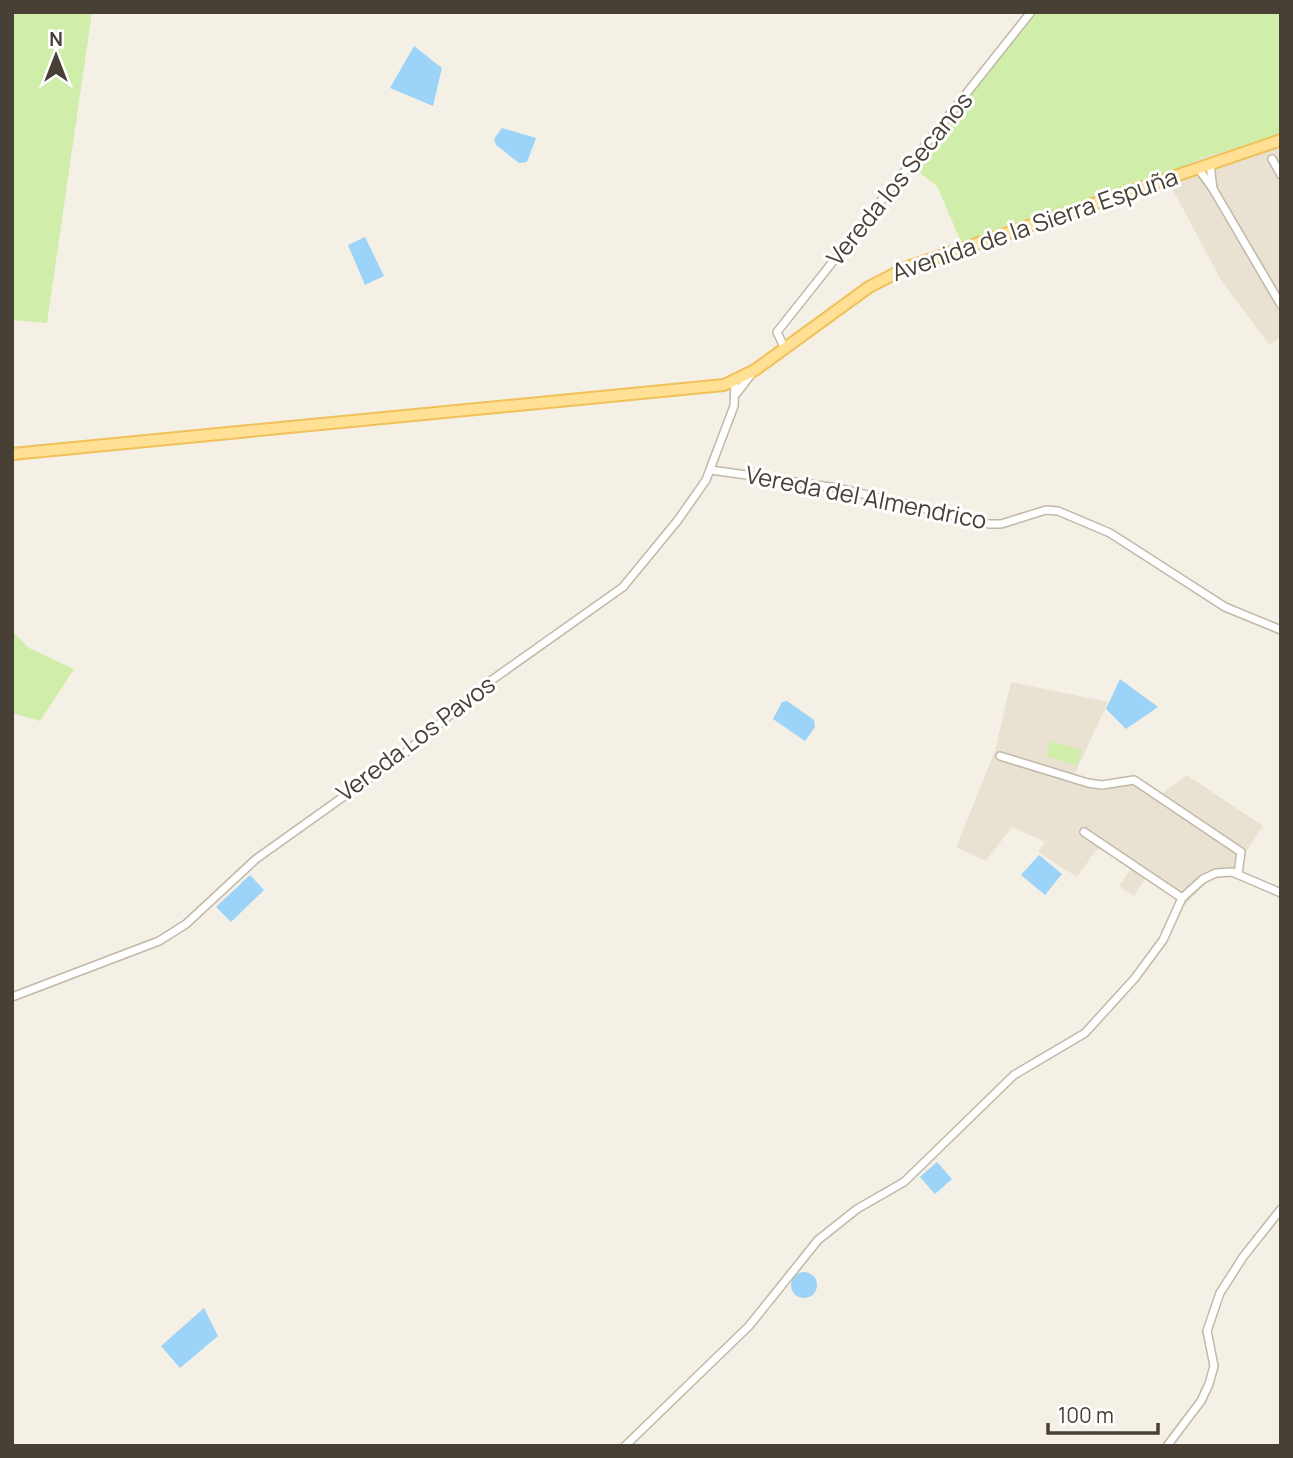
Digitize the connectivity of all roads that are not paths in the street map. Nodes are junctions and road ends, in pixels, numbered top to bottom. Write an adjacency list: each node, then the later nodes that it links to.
1 (1031, 12): 10 (street, Vereda los Secanos)
2 (1281, 140): 3 (main road, Avenida de la Sierra Espuña)
3 (1245, 152): 5 (main road, Avenida de la Sierra Espuña); 6 (main road, Avenida de la Sierra Espuña)
4 (1272, 159): 7 (street)
5 (1210, 164): 6 (main road, Avenida de la Sierra Espuña); 8 (street)
6 (1198, 168): 8 (street); 10 (main road, Avenida de la Sierra Espuña)
7 (1281, 175)
8 (1213, 189): 9 (street)
9 (1281, 305)
10 (784, 347): 11 (main road, Avenida de la Sierra Espuña)
11 (755, 370): 12 (main road, Avenida de la Sierra Espuña); 13 (street)
12 (735, 381): 13 (street); 14 (main road, Avenida de la Sierra Espuña)
13 (737, 393): 15 (street, Vereda Los Pavos)
14 (12, 454)
15 (711, 470): 16 (street, Vereda del Almendrico); 22 (street, Vereda Los Pavos)
16 (1281, 630)
17 (1000, 756): 19 (street)
18 (1084, 832): 21 (street)
19 (1238, 874): 20 (street); 21 (street)
20 (1281, 893)
21 (1182, 898): 24 (street)
22 (12, 997)
23 (1281, 1209): 25 (street)
24 (625, 1446)
25 (1167, 1446)

